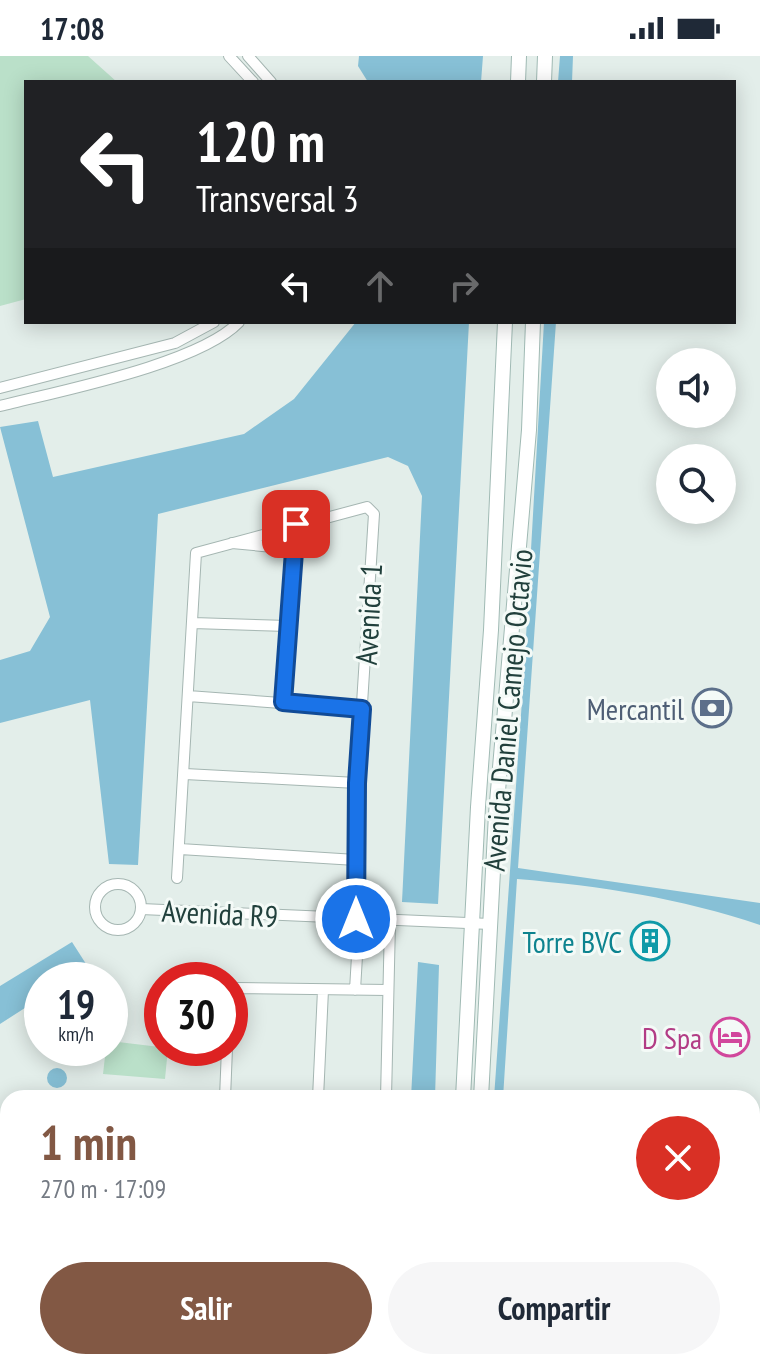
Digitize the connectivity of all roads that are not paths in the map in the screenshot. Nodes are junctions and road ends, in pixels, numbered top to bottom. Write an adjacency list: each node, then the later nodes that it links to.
1 (229, 56): 5 (street)
2 (248, 56): 6 (street)
3 (519, 56): 7 (main road)
4 (545, 56): 8 (main road)
5 (251, 80)
6 (269, 80)
7 (518, 80)
8 (544, 80)
9 (210, 324): 13 (street)
10 (237, 324): 15 (street)
11 (505, 324): 33 (main road, Avenida Daniel Camejo Octavio)
12 (533, 324): 34 (main road, Avenida Daniel Camejo Octavio)
13 (17, 384): 14 (street); 15 (street)
14 (0, 388)
15 (21, 401): 16 (street)
16 (0, 406)
17 (296, 524): 18 (street); 19 (street); 24 (street, Avenida 1)
18 (227, 543): 19 (street); 20 (street)
19 (294, 549): 21 (street)
20 (193, 623): 21 (street); 22 (street)
21 (288, 626): 23 (street)
22 (188, 696): 23 (street); 25 (street)
23 (283, 702): 24 (street)
24 (362, 709): 26 (street, Avenida 1)
25 (185, 774): 26 (street); 27 (street)
26 (357, 783): 28 (street, Avenida 1)
27 (180, 849): 28 (street); 29 (street)
28 (356, 860): 31 (street, Avenida 1)
29 (177, 878)
30 (141, 909): 30 (street, Avenida R9); 31 (street, Avenida R9)
31 (356, 919): 32 (street, Avenida R9)
32 (390, 922): 33 (street, Avenida R9); 39 (street)
33 (473, 924): 34 (street, Avenida R9); 44 (main road, Avenida Daniel Camejo Octavio)
34 (490, 924): 45 (main road, Avenida Daniel Camejo Octavio)
35 (357, 956): 38 (street)
36 (248, 989): 37 (street)
37 (323, 990): 38 (street); 42 (street)
38 (355, 990): 39 (street)
39 (388, 990): 43 (street)
40 (226, 1066): 41 (street)
41 (225, 1090)
42 (318, 1090)
43 (386, 1090)
44 (463, 1090)
45 (481, 1090)

